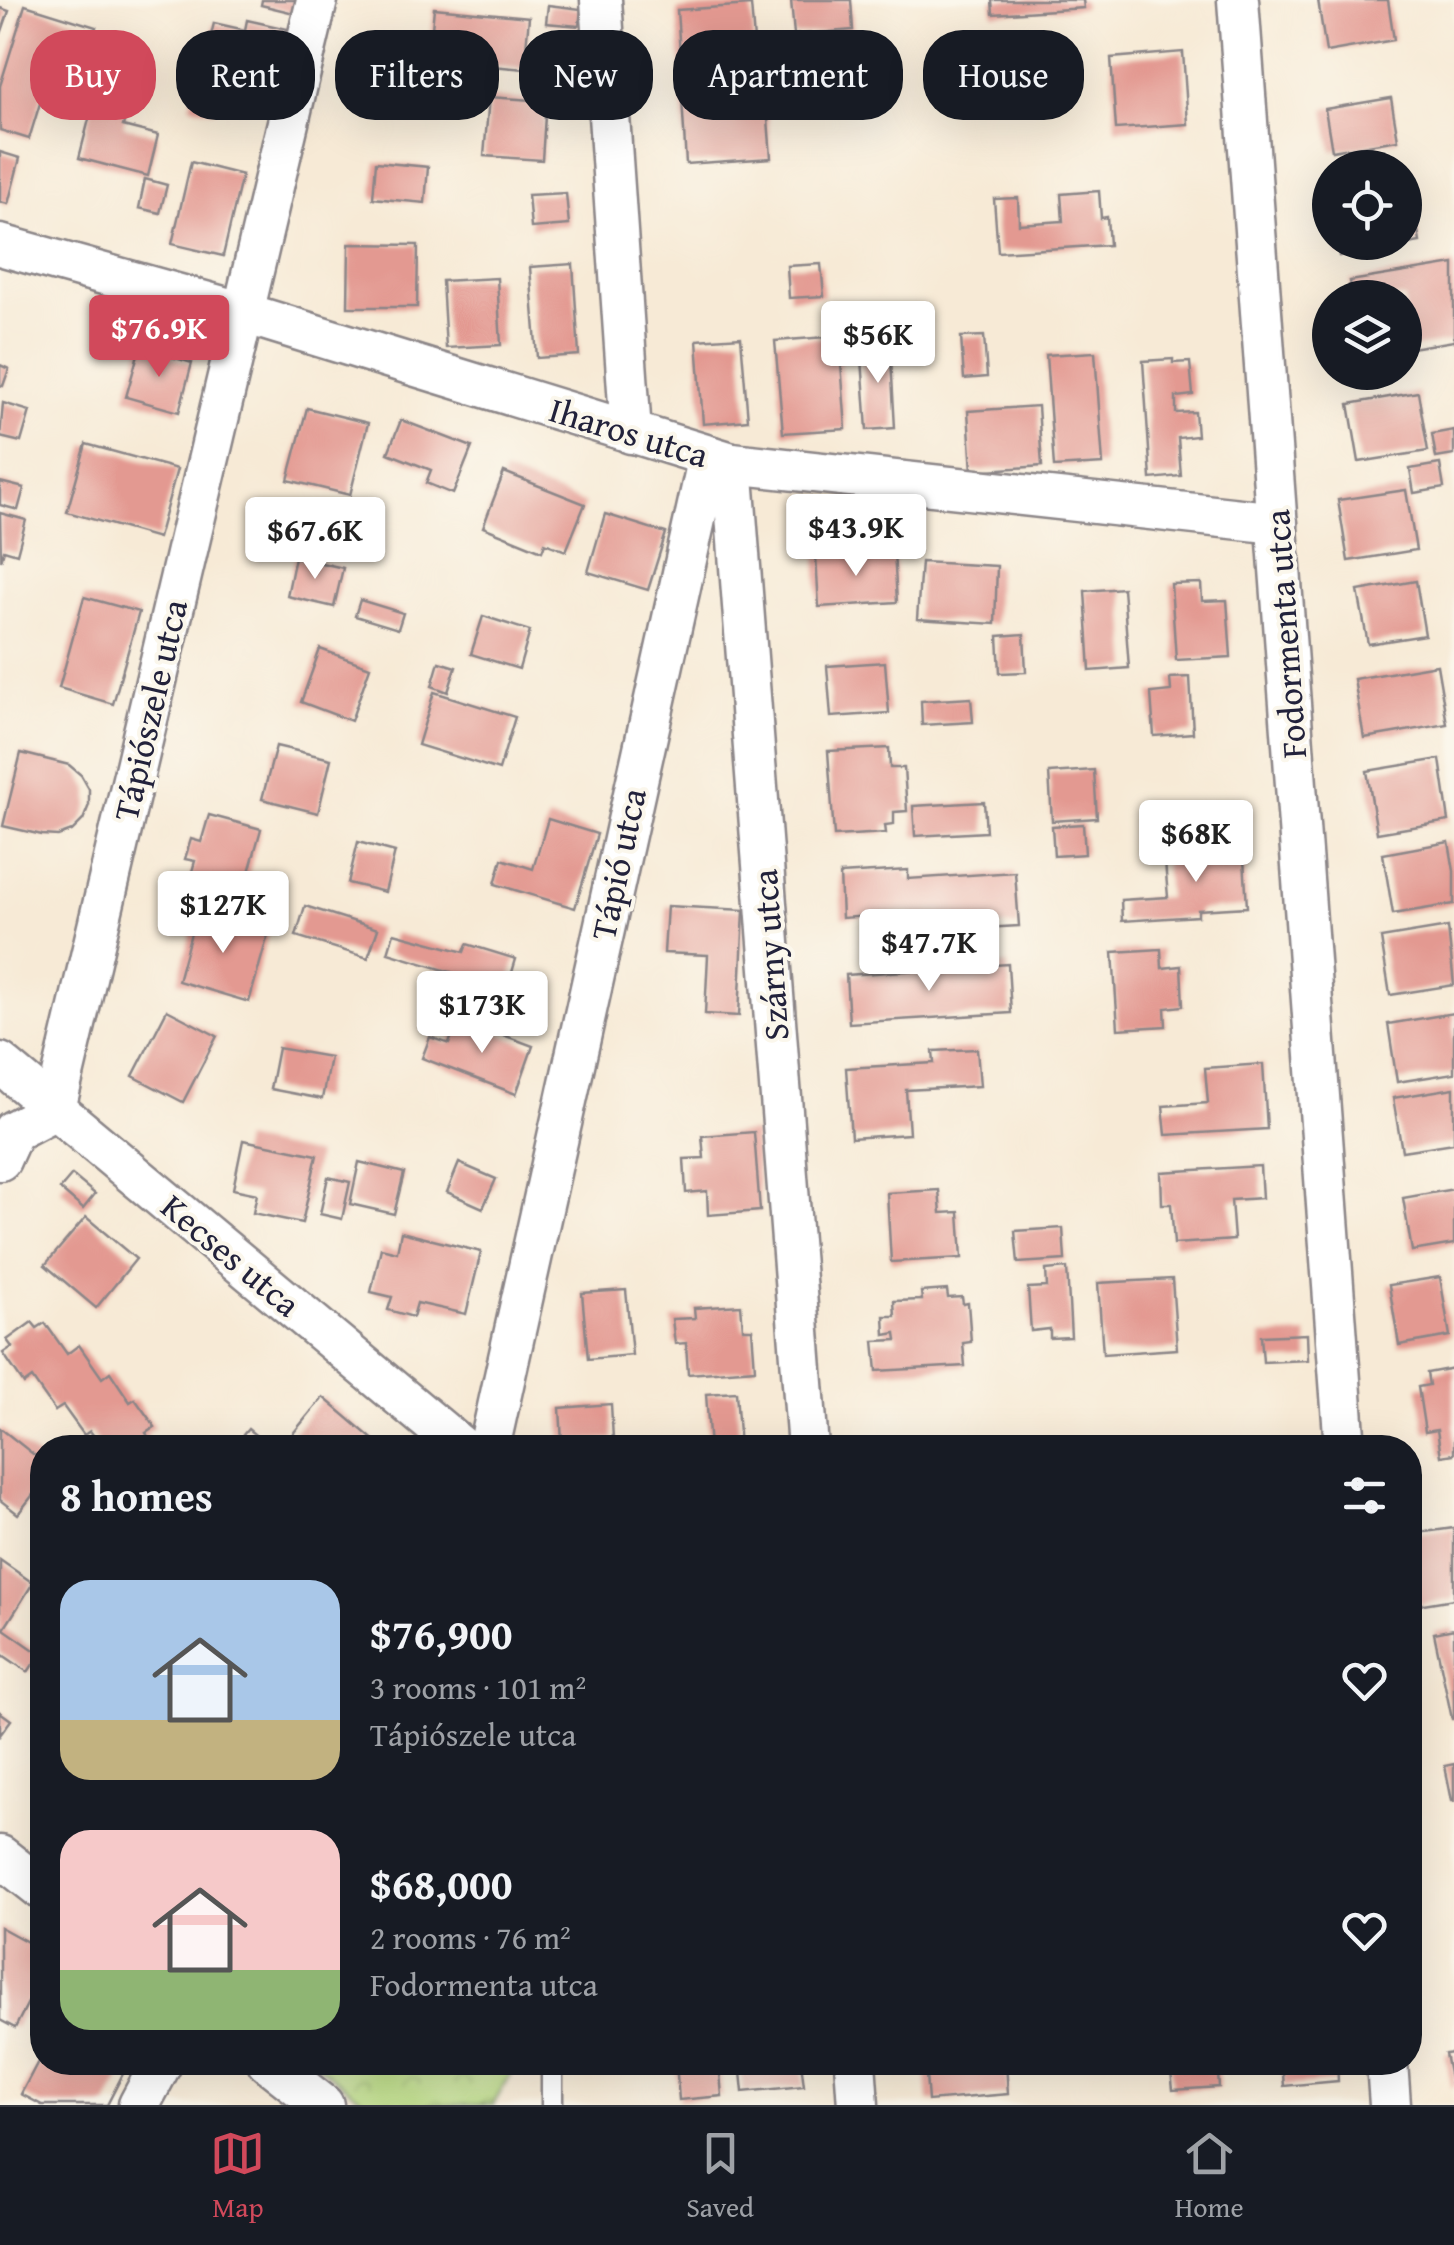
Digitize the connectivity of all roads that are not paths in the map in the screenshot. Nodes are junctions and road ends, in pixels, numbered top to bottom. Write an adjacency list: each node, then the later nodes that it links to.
1 (317, 0): 5 (street, Tápiószele utca)
2 (601, 0): 6 (street)
3 (1238, 0): 8 (street, Fodormenta utca)
4 (0, 245): 5 (street, Iharos utca)
5 (244, 313): 6 (street, Iharos utca); 10 (street, Tápiószele utca)
6 (631, 433): 7 (street, Iharos utca)
7 (721, 459): 8 (street, Iharos utca); 13 (street, Tápió utca); 14 (street, Szárny utca)
8 (1277, 523): 15 (street, Fodormenta utca)
9 (0, 1063): 10 (street, Kecses utca)
10 (54, 1109): 11 (street); 12 (street, Kecses utca)
11 (0, 1160)
12 (437, 1435)
13 (492, 1435)
14 (807, 1435)
15 (1343, 1435)
16 (0, 1856): 17 (street)
17 (30, 1879)
18 (155, 2075): 23 (street)
19 (285, 2075): 24 (street)
20 (552, 2075): 25 (lane)
21 (856, 2075): 26 (street)
22 (1388, 2075): 27 (street)
23 (139, 2105)
24 (323, 2105)
25 (552, 2105)
26 (858, 2105)
27 (1390, 2105)

